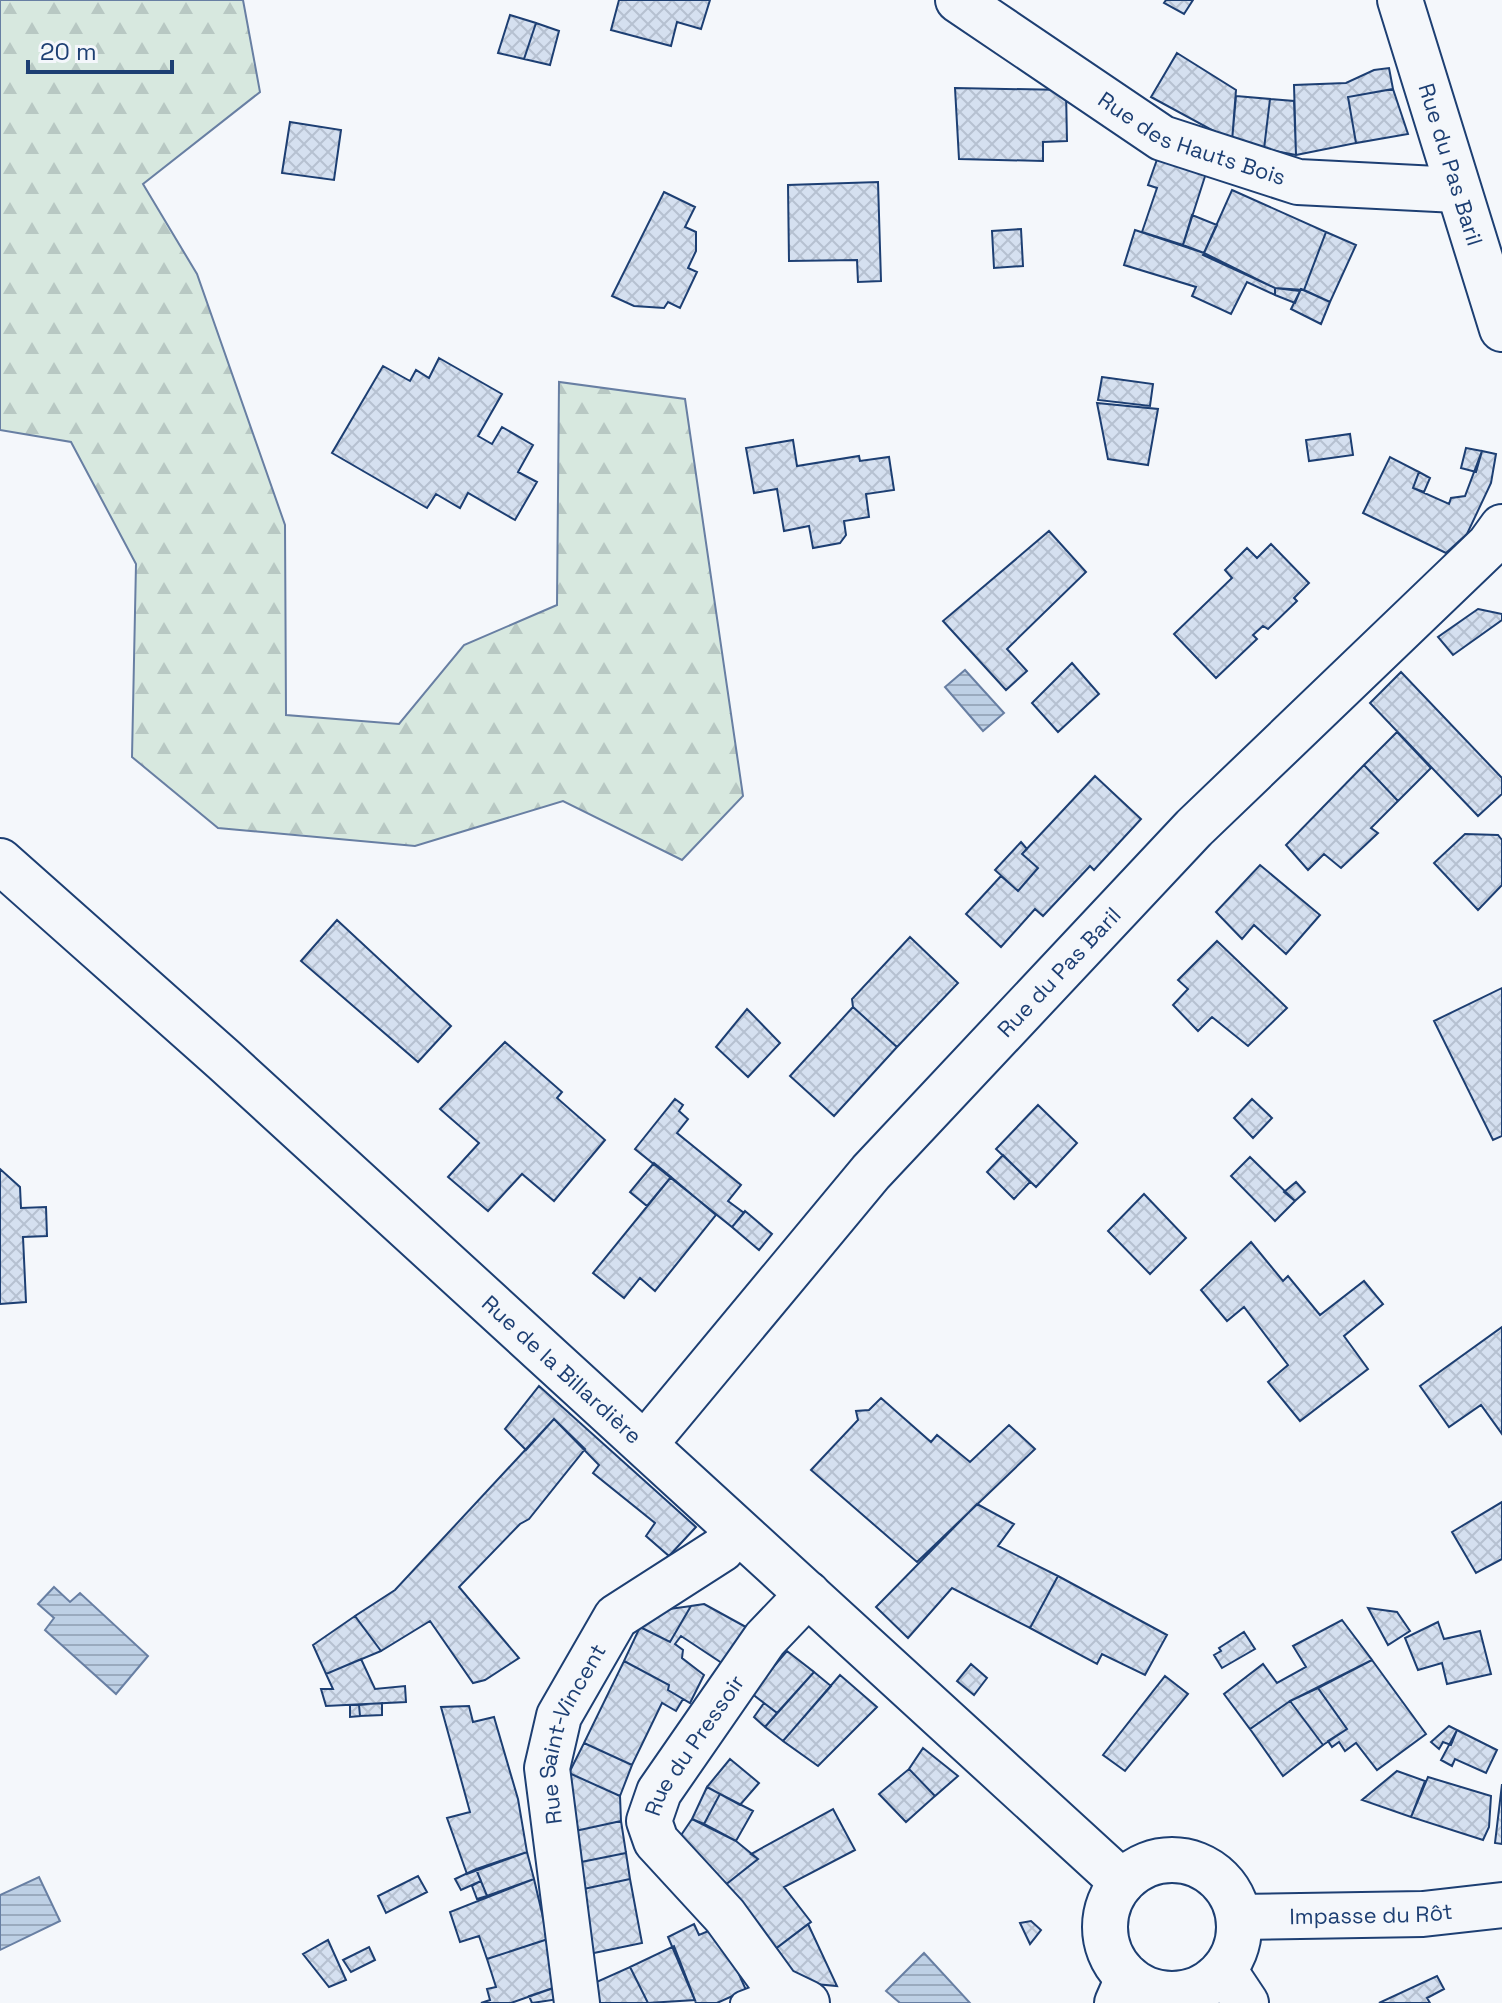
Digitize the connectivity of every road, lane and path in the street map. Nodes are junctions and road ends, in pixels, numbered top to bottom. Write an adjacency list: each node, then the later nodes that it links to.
1 (958, 0): 3 (street, Rue des Hauts Bois)
2 (1400, 0): 3 (street, Rue du Pas Baril)
3 (1457, 190): 4 (street, Rue du Pas Baril)
4 (1502, 329)
5 (1498, 543): 7 (street, Rue du Pas Baril)
6 (0, 861): 7 (street, Rue de la Billardière)
7 (645, 1444): 8 (street, Rue de la Billardière)
8 (736, 1530): 9 (street, Rue de la Billardière); 16 (street, Rue Saint-Vincent)
9 (808, 1594): 10 (street, Rue de la Billardière); 15 (street, Rue du Pressoir)
10 (1122, 1882): 12 (street); 14 (street)
11 (1502, 1905): 12 (street, Impasse du Rôt)
12 (1239, 1917): 13 (street)
13 (1235, 1987): 14 (street)
14 (1122, 1990)
15 (776, 1998)
16 (577, 2003)

